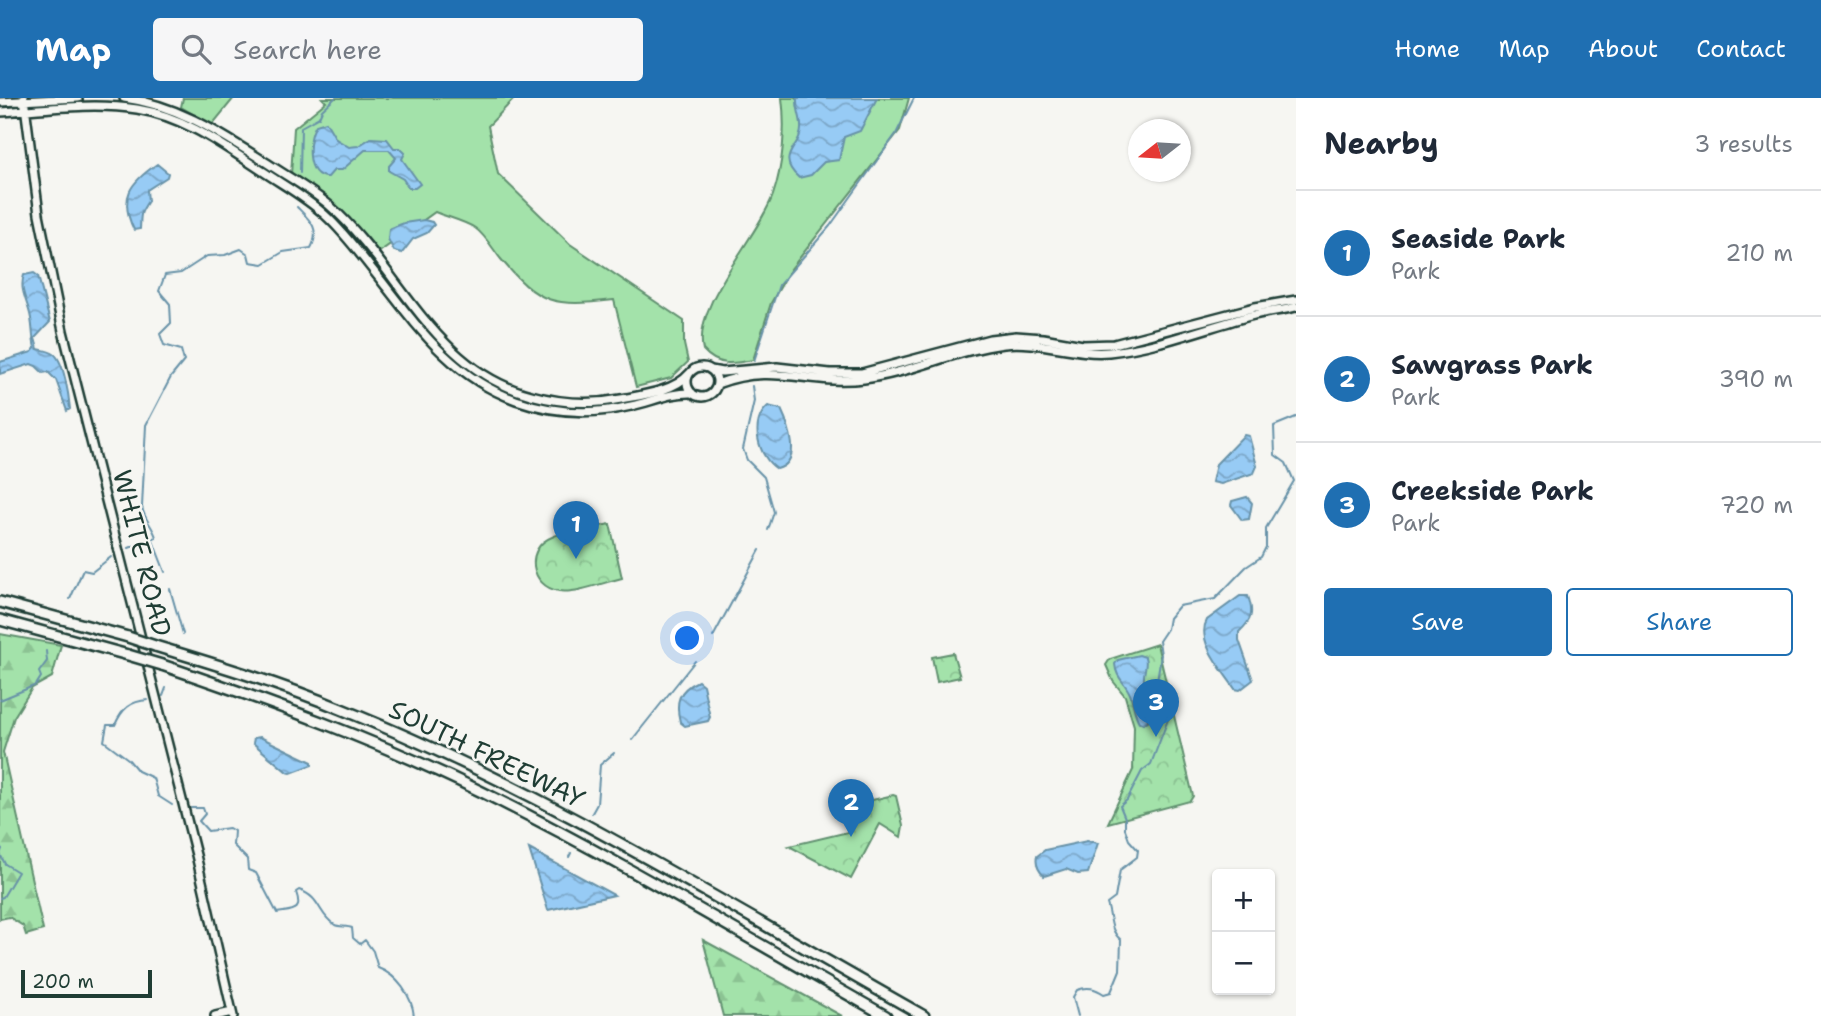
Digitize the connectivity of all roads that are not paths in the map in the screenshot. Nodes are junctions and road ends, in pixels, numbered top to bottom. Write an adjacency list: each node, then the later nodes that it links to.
1 (78, 98): 3 (street)
2 (124, 98): 10 (street)
3 (24, 99): 4 (street); 5 (street, WHITE ROAD)
4 (0, 102)
5 (24, 110): 6 (street); 12 (street); 17 (street, WHITE ROAD)
6 (0, 112)
7 (1296, 300): 9 (street)
8 (1296, 307): 11 (street)
9 (711, 370): 10 (street); 11 (street)
10 (689, 374): 12 (street)
11 (717, 384): 12 (street)
12 (692, 393)
13 (0, 596): 15 (highway)
14 (0, 602): 15 (highway, SOUTH FREEWAY)
15 (27, 608): 20 (highway, SOUTH FREEWAY, bridge)
16 (0, 620): 19 (highway, SOUTH FREEWAY, bridge)
17 (233, 1014): 18 (street)
18 (215, 1016)
19 (886, 1016)
20 (924, 1016)

